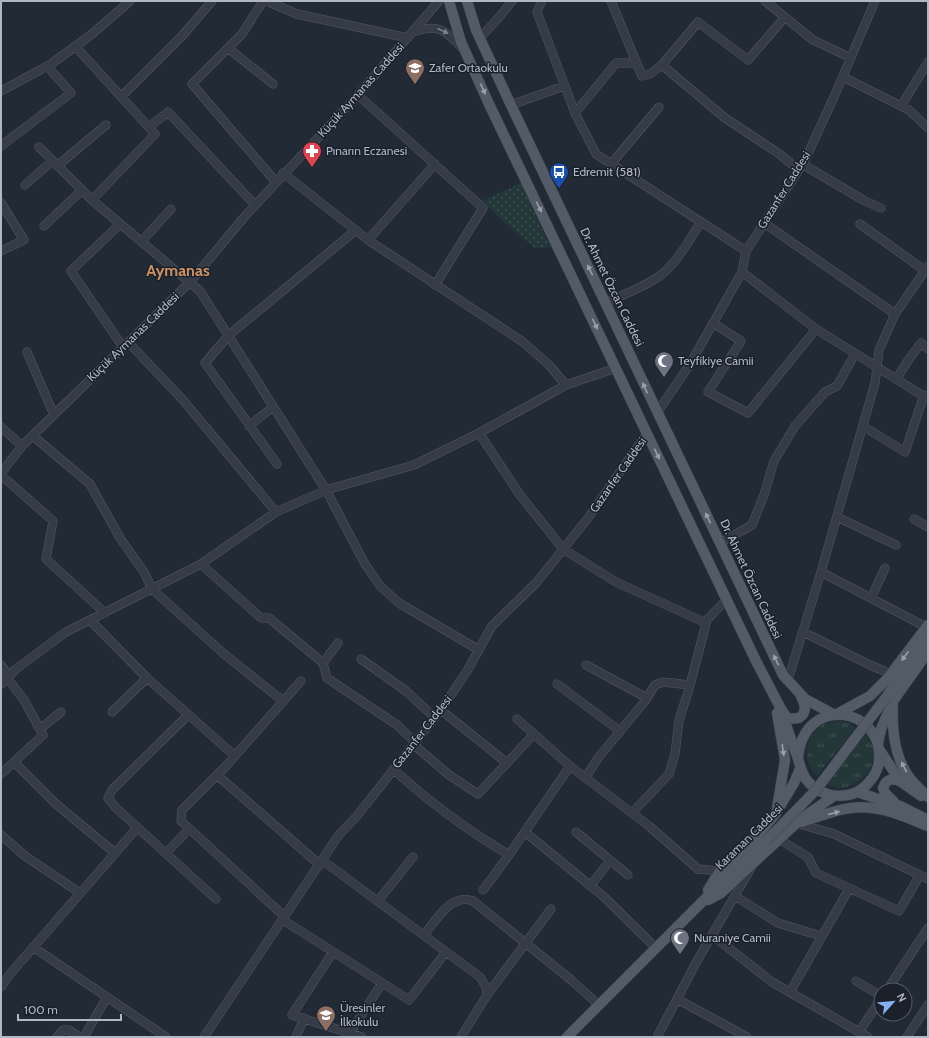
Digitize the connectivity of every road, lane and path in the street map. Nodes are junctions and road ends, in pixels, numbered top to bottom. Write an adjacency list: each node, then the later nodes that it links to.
1 (130, 1): 17 (street)
2 (212, 1): 30 (street)
3 (264, 1): 13 (street); 18 (street)
4 (288, 1): 13 (street)
5 (439, 1): 15 (street, Küçük Aymanas Caddesi)
6 (449, 1): 19 (main road)
7 (467, 1): 16 (main road, Dr. Ahmet Özcan Caddesi)
8 (512, 1): 16 (street)
9 (542, 1): 27 (street)
10 (611, 1): 22 (street)
11 (765, 1): 14 (street)
12 (875, 1): 20 (street, Gazanfer Caddesi)
13 (282, 8): 15 (street)
14 (785, 17): 20 (street); 23 (street)
15 (410, 35): 19 (street, one-way to 19); 29 (street, Küçük Aymanas Caddesi)
16 (480, 38): 31 (main road, Dr. Ahmet Özcan Caddesi)
17 (75, 46): 24 (street); 30 (street)
18 (228, 48): 26 (street); 45 (street)
19 (466, 52): 77 (main road, one-way to 77)
20 (851, 58): 25 (street, Gazanfer Caddesi)
21 (928, 62): 32 (street)
22 (636, 63): 23 (street); 34 (street)
23 (662, 65): 43 (street)
24 (47, 66): 28 (street); 38 (street)
25 (843, 77): 32 (street); 43 (street, Gazanfer Caddesi)
26 (273, 84)
27 (564, 86): 31 (street); 34 (street)
28 (1, 91)
29 (358, 95): 41 (street); 44 (street, Küçük Aymanas Caddesi)
30 (121, 97): 36 (street)
31 (511, 105): 67 (main road, Dr. Ahmet Özcan Caddesi, one-way to 31)
32 (902, 106): 37 (street)
33 (659, 107): 42 (street)
34 (575, 113): 42 (street)
35 (106, 125): 40 (street)
36 (149, 127): 48 (street); 50 (street)
37 (928, 128)
38 (1, 146)
39 (39, 147): 40 (street)
40 (54, 164): 46 (street); 47 (street)
41 (435, 164): 59 (street); 66 (street)
42 (611, 164): 53 (street)
43 (800, 167): 51 (street); 54 (street, Gazanfer Caddesi)
44 (283, 173): 45 (street, Küçük Aymanas Caddesi); 58 (street)
45 (276, 182): 50 (street, Küçük Aymanas Caddesi)
46 (25, 185)
47 (82, 190): 48 (street); 57 (street)
48 (92, 200): 55 (street)
49 (1, 203): 61 (street)
50 (255, 205): 65 (street, Küçük Aymanas Caddesi)
51 (881, 208)
52 (171, 209): 60 (street)
53 (701, 222): 62 (street); 67 (street)
54 (764, 223): 62 (street, Gazanfer Caddesi); 68 (street)
55 (120, 224): 60 (street); 72 (street)
56 (860, 224): 63 (street)
57 (44, 226)
58 (356, 230): 59 (street); 71 (street)
59 (368, 240): 66 (street)
60 (142, 242): 65 (street)
61 (1, 251)
62 (746, 251): 64 (street, Gazanfer Caddesi)
63 (926, 268): 68 (street)
64 (742, 272): 69 (street, Gazanfer Caddesi); 70 (street)
65 (190, 282): 71 (street); 72 (street, Küçük Aymanas Caddesi)
66 (435, 285): 79 (street)
67 (605, 303): 82 (main road, Dr. Ahmet Özcan Caddesi, one-way to 67)
68 (895, 314): 76 (street)
69 (713, 323): 70 (street); 82 (street, Gazanfer Caddesi)
70 (816, 329): 75 (street)
71 (228, 335): 81 (street); 84 (street)
72 (126, 344): 83 (street, Küçük Aymanas Caddesi); 94 (street)
73 (928, 349): 78 (street)
74 (27, 352): 83 (street)
75 (856, 354): 76 (street); 98 (street)
76 (876, 365): 78 (street); 85 (street)
77 (616, 368): 79 (street); 88 (main road)
78 (897, 378): 80 (street)
79 (566, 385): 87 (street)
80 (926, 397): 85 (street)
81 (273, 407): 84 (street); 93 (street)
82 (657, 413): 98 (main road, Dr. Ahmet Özcan Caddesi, one-way to 82)
83 (54, 415): 89 (street, Küçük Aymanas Caddesi)
84 (249, 426): 91 (street)
85 (863, 426): 95 (street)
86 (1, 427): 90 (street)
87 (479, 433): 93 (street); 100 (street)
88 (647, 433): 100 (street, Gazanfer Caddesi); 106 (main road, one-way to 106)
89 (33, 436): 90 (street, Küçük Aymanas Caddesi); 104 (street)
90 (22, 446): 92 (street, Küçük Aymanas Caddesi)
91 (277, 464)
92 (1, 474): 107 (street)
93 (326, 490): 94 (street); 114 (street)
94 (276, 512): 101 (street)
95 (837, 517): 99 (street); 103 (street)
96 (914, 519): 97 (street)
97 (928, 527)
98 (720, 543): 123 (main road, Dr. Ahmet Özcan Caddesi, one-way to 98)
99 (896, 545)
100 (563, 549): 109 (street); 114 (street, Gazanfer Caddesi)
101 (201, 564): 104 (street); 117 (street)
102 (885, 568): 105 (street)
103 (821, 572): 105 (street); 111 (street)
104 (152, 589): 107 (street); 131 (street)
105 (871, 598): 110 (street)
106 (727, 599): 109 (street); 128 (main road)
107 (105, 612): 108 (street)
108 (90, 620): 121 (street); 122 (street)
109 (706, 623): 126 (street)
110 (927, 626): 120 (main road, one-way to 120)
111 (803, 632): 120 (street); 123 (street)
112 (928, 638): 130 (main road, Karaman Caddesi)
113 (338, 643): 117 (street)
114 (479, 650): 133 (street, Gazanfer Caddesi)
115 (928, 652): 130 (main road, Karaman Caddesi)
116 (361, 658): 138 (street)
117 (323, 663): 143 (street)
118 (1, 665): 122 (street)
119 (586, 665): 129 (street)
120 (891, 674): 137 (main road)
121 (147, 678): 135 (street); 136 (street)
122 (5, 680): 140 (street)
123 (788, 680): 127 (main road, Dr. Ahmet Özcan Caddesi)
124 (300, 682): 131 (street)
125 (557, 684): 141 (street)
126 (690, 685): 129 (street); 160 (street)
127 (800, 694): 132 (main road); 137 (main road, Dr. Ahmet Özcan Caddesi)
128 (774, 697): 132 (main road); 161 (main road, one-way to 161)
129 (647, 698): 141 (street)
130 (890, 699): 144 (main road, Karaman Caddesi); 158 (main road, one-way to 130); 189 (main road, Karaman Caddesi, bridge)
131 (283, 701): 145 (street)
132 (780, 709): 146 (main road)
133 (441, 710): 138 (street, Gazanfer Caddesi); 148 (street)
134 (61, 712): 140 (street)
135 (112, 712)
136 (188, 714): 145 (street); 165 (street)
137 (835, 714): 144 (main road); 146 (main road)
138 (435, 718): 143 (street, Gazanfer Caddesi)
139 (517, 719): 142 (street)
140 (40, 729): 147 (street)
141 (620, 731): 154 (street)
142 (534, 734): 148 (street); 149 (street)
143 (414, 743): 148 (street); 150 (street, Gazanfer Caddesi)
144 (878, 747): 155 (main road); 156 (main road)
145 (235, 756): 153 (street)
146 (798, 758): 151 (main road)
147 (14, 762): 152 (street); 171 (street)
148 (507, 763)
149 (570, 766): 154 (street); 167 (street)
150 (393, 769): 173 (street); 176 (street, Gazanfer Caddesi)
151 (800, 769): 157 (main road); 161 (main road)
152 (1, 774)
153 (217, 775): 166 (street); 176 (street)
154 (586, 777): 160 (street)
155 (900, 781): 158 (main road); 159 (main road)
156 (858, 792): 157 (main road); 159 (main road)
157 (834, 796): 163 (main road)
158 (928, 799)
159 (900, 806): 162 (main road)
160 (632, 813): 178 (street)
161 (776, 813): 178 (main road)
162 (928, 820)
163 (796, 823): 164 (main road, one-way to 164); 170 (main road); 180 (street)
164 (928, 826)
165 (137, 828): 171 (street); 172 (street)
166 (189, 829): 172 (street); 191 (street)
167 (525, 832): 173 (street); 182 (street)
168 (576, 832): 175 (street)
169 (1, 835): 185 (street)
170 (779, 839): 177 (main road); 183 (street)
171 (115, 853): 185 (street)
172 (166, 853): 187 (street)
173 (509, 855): 184 (street)
174 (413, 857): 188 (street)
175 (610, 861): 179 (street); 182 (street)
176 (321, 862): 188 (street); 191 (street, Gazanfer Caddesi)
177 (755, 862): 186 (street); 189 (main road)
178 (720, 871): 189 (main road)
179 (628, 875)
180 (920, 875): 181 (street); 183 (street)
181 (928, 879)
182 (590, 886): 198 (street)
183 (849, 889): 195 (street)
184 (483, 890)
185 (80, 894): 197 (street)
186 (735, 896): 194 (street); 195 (street)
187 (216, 899)
188 (378, 901): 193 (street)
189 (700, 904): 198 (main road, Karaman Caddesi)
190 (551, 909): 196 (street)
191 (284, 918): 199 (street); 220 (street, Gazanfer Caddesi)
192 (928, 928): 202 (street)
193 (424, 935): 196 (street); 200 (street)
194 (712, 935): 205 (street); 209 (street)
195 (821, 936): 205 (street)
196 (526, 942): 207 (street); 210 (street)
197 (33, 947): 204 (street); 208 (street)
198 (656, 948): 210 (main road, Karaman Caddesi)
199 (333, 952): 203 (street); 213 (street)
200 (446, 952): 203 (street); 207 (street)
201 (856, 981): 206 (street)
202 (892, 982)
203 (382, 983): 215 (street)
204 (1, 987)
205 (790, 992): 214 (street)
206 (873, 992)
207 (487, 995): 223 (street)
208 (107, 998): 218 (street); 219 (street)
209 (677, 999): 225 (street); 226 (street)
210 (599, 1005): 224 (main road, Karaman Caddesi)
211 (928, 1005): 228 (street)
212 (873, 1010): 214 (street)
213 (304, 1018): 215 (street); 221 (street)
214 (859, 1032): 227 (street)
215 (350, 1033): 222 (street)
216 (57, 1037): 217 (street)
217 (79, 1037)
218 (84, 1037)
219 (166, 1037)
220 (204, 1037)
221 (296, 1037)
222 (362, 1037)
223 (461, 1037)
224 (566, 1037)
225 (658, 1037)
226 (747, 1037)
227 (868, 1037)
228 (907, 1037)

